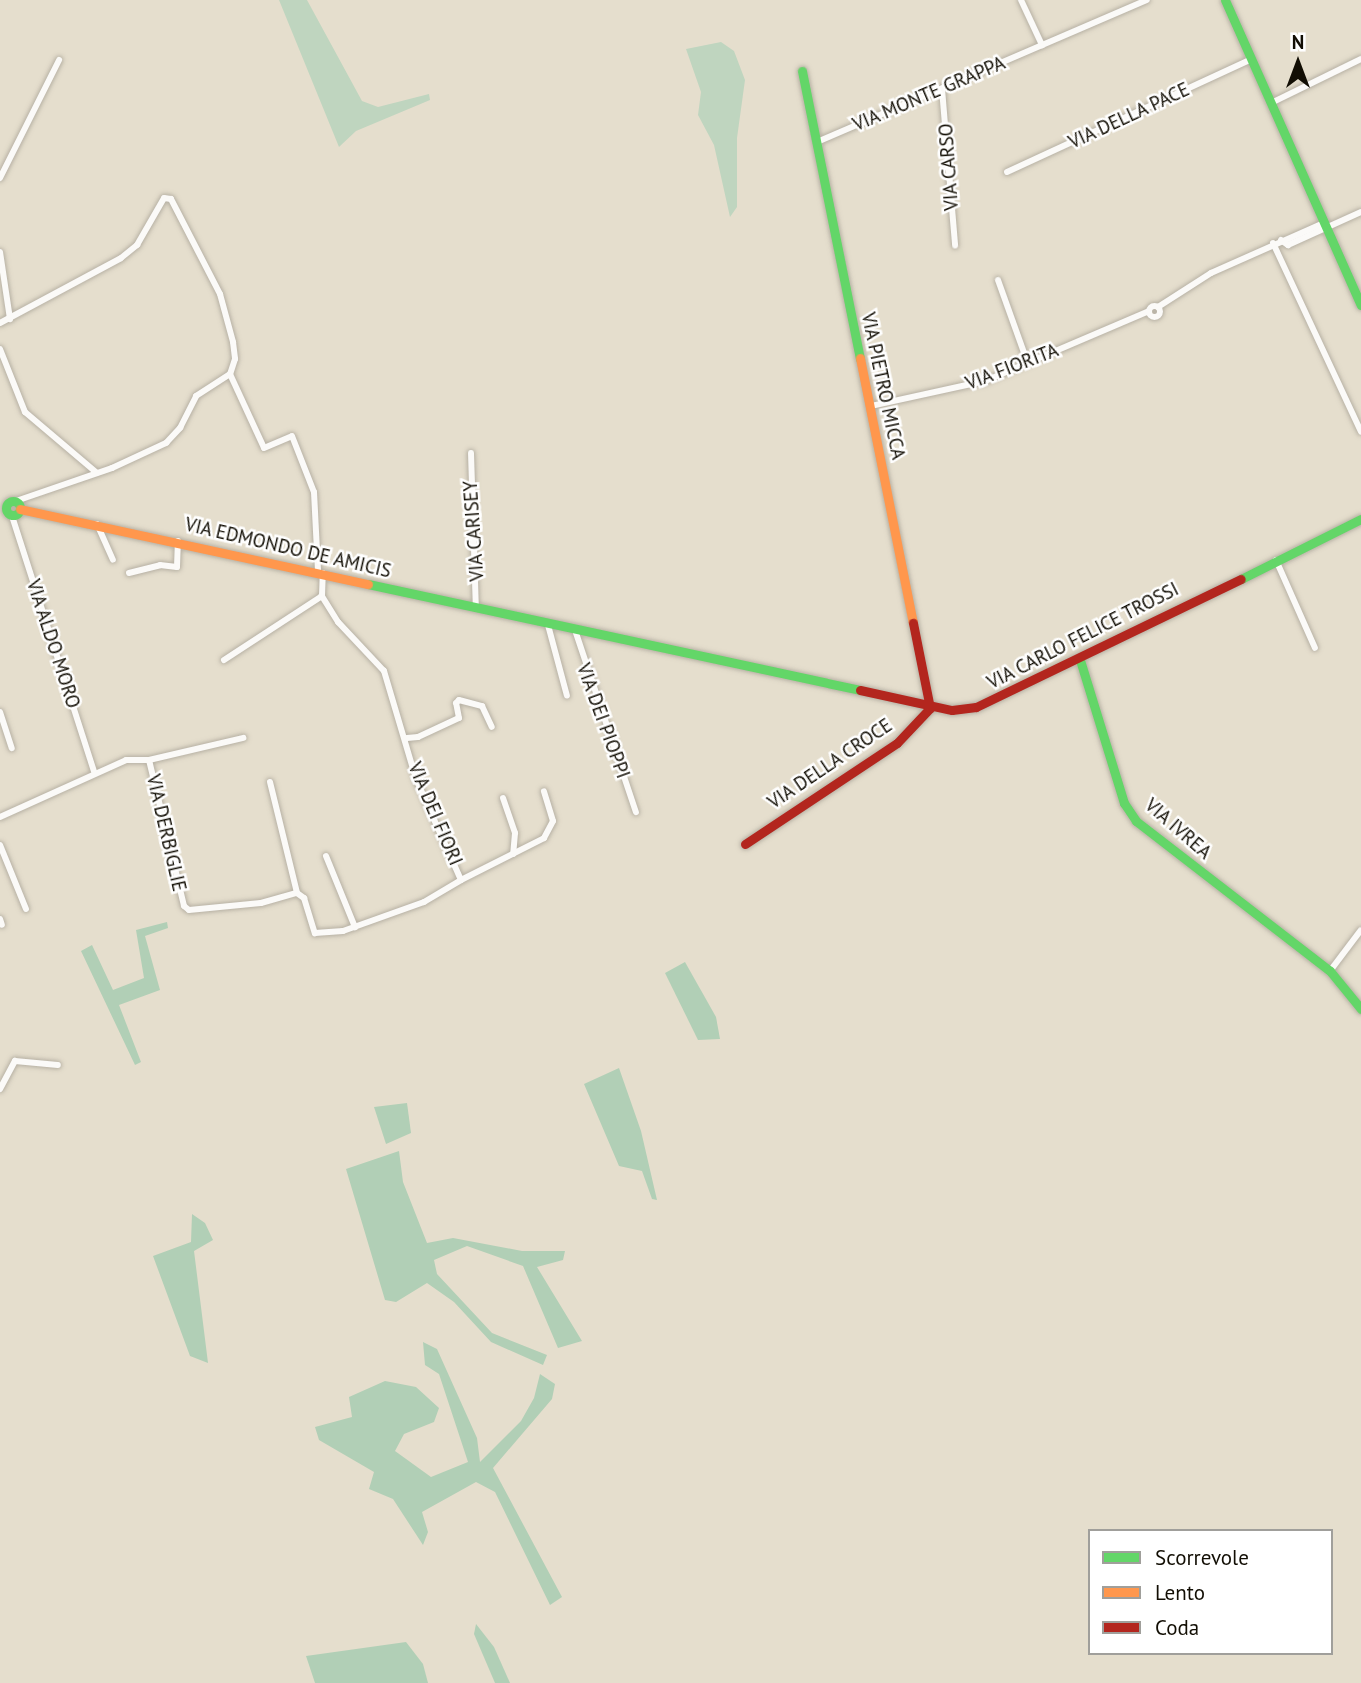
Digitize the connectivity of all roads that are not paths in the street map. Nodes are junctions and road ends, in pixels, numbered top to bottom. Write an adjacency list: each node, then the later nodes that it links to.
1 (1021, 0): 4 (street)
2 (1147, 0): 4 (street, VIA MONTE GRAPPA)
3 (1225, 0): 5 (street)
4 (1042, 45): 9 (street, VIA MONTE GRAPPA)
5 (1251, 59): 10 (street); 12 (street, VIA DELLA PACE)
6 (59, 60): 13 (street)
7 (1361, 60): 10 (street)
8 (802, 71): 11 (street, VIA PIETRO MICCA)
9 (942, 89): 11 (street, VIA MONTE GRAPPA); 17 (street, VIA CARSO)
10 (1271, 103): 15 (street)
11 (817, 142): 26 (street, VIA PIETRO MICCA)
12 (1007, 172)
13 (0, 178)
14 (1361, 212): 15 (street)
15 (1326, 227): 16 (street); 20 (street)
16 (1273, 243): 24 (street, VIA FIORITA); 28 (street)
17 (955, 245)
18 (0, 252): 21 (street)
19 (998, 280): 24 (street)
20 (1361, 304)
21 (10, 319): 22 (street); 25 (street)
22 (0, 323)
23 (0, 349): 31 (street)
24 (1027, 361): 26 (street, VIA FIORITA)
25 (230, 374): 31 (street); 41 (street)
26 (870, 406): 51 (street, VIA PIETRO MICCA)
27 (1361, 411): 28 (street)
28 (1353, 415): 29 (street)
29 (1361, 432)
30 (471, 453): 43 (street, VIA CARISEY)
31 (97, 473): 32 (street)
32 (18, 505): 33 (street); 34 (street); 36 (street, VIA EDMONDO DE AMICIS)
33 (3, 507): 34 (street)
34 (12, 516): 58 (street, VIA ALDO MORO)
35 (1361, 521): 38 (street, VIA CARLO FELICE TROSSI)
36 (97, 522): 37 (street, VIA EDMONDO DE AMICIS); 39 (street)
37 (178, 540): 40 (street); 41 (street, VIA EDMONDO DE AMICIS)
38 (1276, 558): 47 (street); 49 (street, VIA CARLO FELICE TROSSI)
39 (113, 560)
40 (129, 573)
41 (320, 573): 42 (street); 43 (street, VIA EDMONDO DE AMICIS)
42 (322, 596): 48 (street); 55 (street, VIA DEI FIORI)
43 (476, 608): 44 (street, VIA EDMONDO DE AMICIS)
44 (548, 625): 45 (street, VIA EDMONDO DE AMICIS); 50 (street)
45 (575, 630): 46 (street, VIA EDMONDO DE AMICIS); 62 (street, VIA DEI PIOPPI)
46 (652, 647): 51 (street, VIA CARLO FELICE TROSSI)
47 (1315, 648)
48 (224, 660)
49 (1080, 660): 51 (street, VIA CARLO FELICE TROSSI); 73 (street, VIA IVREA)
50 (567, 696)
51 (930, 708): 64 (street, VIA DELLA CROCE)
52 (0, 712): 56 (street)
53 (492, 727): 55 (street)
54 (243, 738): 57 (street)
55 (407, 738): 68 (street, VIA DEI FIORI)
56 (12, 748)
57 (149, 760): 58 (street); 69 (street, VIA DERBIGLIE)
58 (94, 772): 63 (street)
59 (270, 782): 69 (street)
60 (544, 791): 66 (street)
61 (503, 798): 66 (street)
62 (636, 812)
63 (0, 817)
64 (745, 844)
65 (0, 845): 70 (street)
66 (513, 854): 68 (street)
67 (326, 856): 71 (street)
68 (461, 880): 71 (street, VIA DEI FIORI)
69 (297, 894): 71 (street, VIA DEI FIORI)
70 (26, 909)
71 (355, 927)
72 (1361, 930): 73 (street)
73 (1330, 971): 74 (street, VIA IVREA)
74 (1361, 1009)
75 (58, 1065): 76 (street)
76 (0, 1089)

